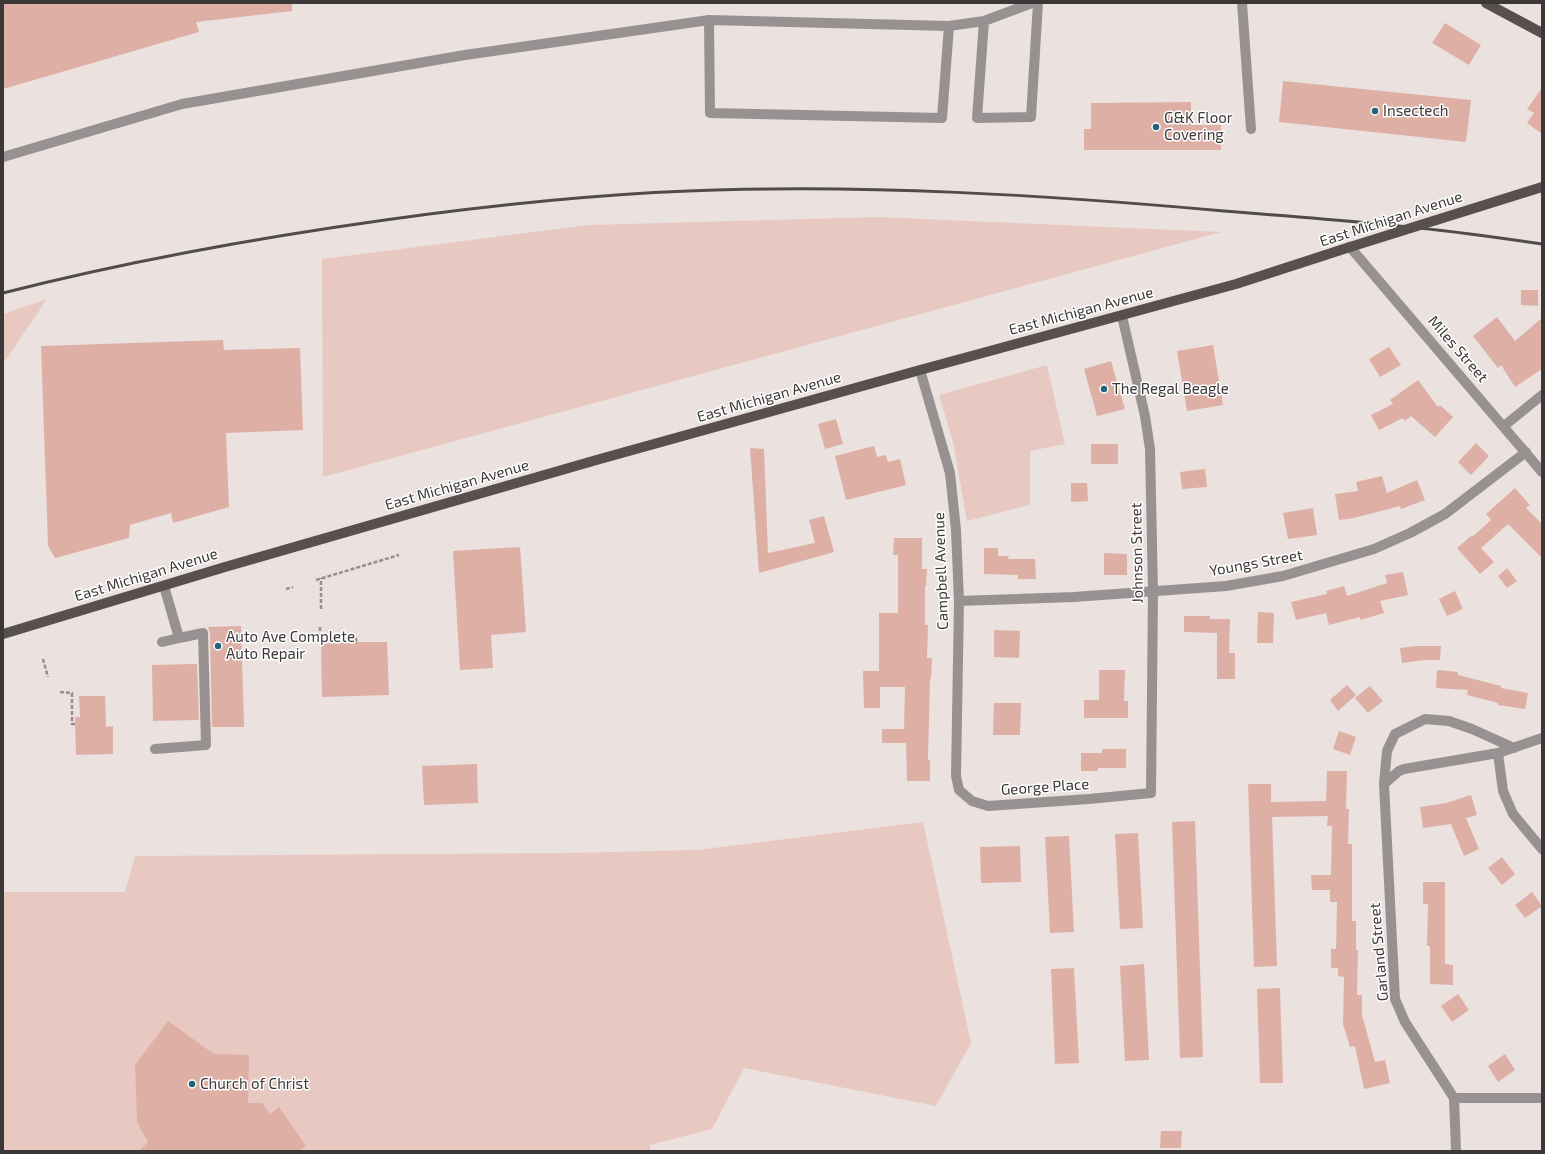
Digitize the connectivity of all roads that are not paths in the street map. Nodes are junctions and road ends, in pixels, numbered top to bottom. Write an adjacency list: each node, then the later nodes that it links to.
1 (1032, 3): 6 (street)
2 (1038, 3): 6 (street)
3 (1242, 3): 9 (street)
4 (1486, 3): 8 (main road)
5 (709, 20): 7 (street); 7 (street); 10 (street)
6 (984, 20): 7 (street)
7 (949, 26)
8 (1542, 33)
9 (1251, 130)
10 (3, 157)
11 (1542, 187): 12 (main road, East Michigan Avenue, bridge)
12 (1350, 247): 13 (main road, East Michigan Avenue); 16 (street, Miles Street)
13 (1122, 316): 14 (main road, East Michigan Avenue); 20 (street, Johnson Street)
14 (920, 370): 19 (main road, East Michigan Avenue); 21 (street, Campbell Avenue)
15 (1542, 395): 16 (street)
16 (1504, 426): 17 (street, Miles Street)
17 (1526, 452): 18 (street, Miles Street); 20 (street, Youngs Street)
18 (1542, 472)
19 (164, 586): 22 (main road, East Michigan Avenue); 23 (street)
20 (1153, 591): 21 (street, Youngs Street); 31 (street, Johnson Street)
21 (959, 601): 29 (street, Campbell Avenue)
22 (3, 634)
23 (179, 638): 24 (street); 27 (street)
24 (162, 642)
25 (1542, 738): 26 (street)
26 (1514, 748): 28 (street); 30 (street, Garland Street)
27 (155, 749)
28 (1498, 753): 30 (street); 32 (street)
29 (956, 776): 31 (street, George Place)
30 (1384, 784): 33 (street, Garland Street)
31 (1152, 793)
32 (1542, 849)
33 (1454, 1098): 34 (street); 35 (street)
34 (1542, 1098)
35 (1456, 1151)

